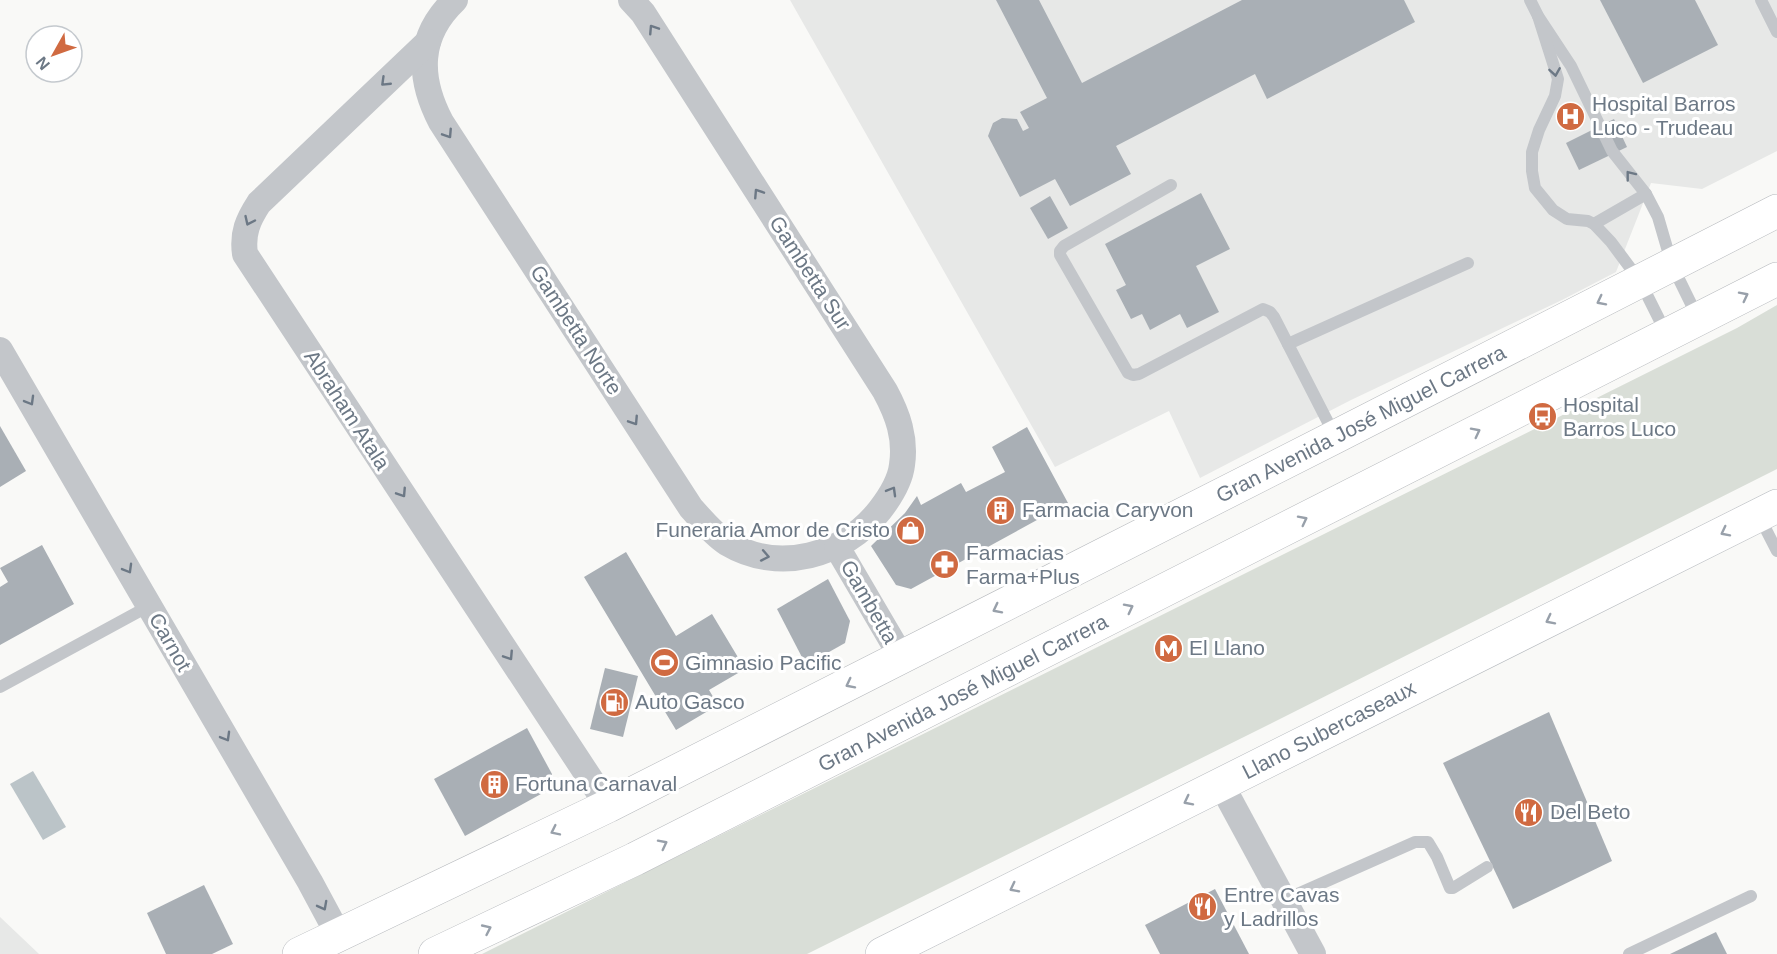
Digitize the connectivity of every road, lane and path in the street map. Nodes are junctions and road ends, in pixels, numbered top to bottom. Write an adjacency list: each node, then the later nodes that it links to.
1 (631, 0): 22 (street, Gambetta Sur, one-way to 1)
2 (1530, 0): 5 (lane)
3 (1761, 0): 6 (lane)
4 (451, 1): 7 (street, Gambetta Norte)
5 (1538, 16): 9 (lane, one-way to 5); 11 (lane, one-way to 11)
6 (1777, 32)
7 (428, 42): 22 (street, Gambetta Norte, one-way to 22); 28 (street, Abraham Atala, one-way to 28)
8 (1172, 186): 18 (lane)
9 (1646, 194): 11 (lane); 13 (lane)
10 (1777, 211): 13 (main road, Gran Avenida José Miguel Carrera)
11 (1594, 224): 15 (lane)
12 (1468, 263): 18 (lane)
13 (1672, 265): 15 (main road, Gran Avenida José Miguel Carrera); 16 (lane)
14 (1777, 279): 16 (main road, Gran Avenida José Miguel Carrera, one-way to 14)
15 (1640, 281): 17 (lane); 20 (main road, Gran Avenida José Miguel Carrera, one-way to 20)
16 (1698, 319): 17 (main road, Gran Avenida José Miguel Carrera)
17 (1667, 335): 35 (main road, Gran Avenida José Miguel Carrera, one-way to 17)
18 (1288, 344): 20 (lane)
19 (3, 363): 24 (street, Carnot, one-way to 24)
20 (1335, 438): 25 (main road, Gran Avenida José Miguel Carrera, one-way to 25)
21 (1768, 511): 23 (lane); 27 (main road, Llano Subercaseaux, one-way to 27)
22 (837, 547): 25 (street, Gambetta)
23 (1777, 551)
24 (149, 606): 26 (lane); 32 (street, Carnot, one-way to 32)
25 (902, 658): 28 (main road, Gran Avenida José Miguel Carrera, one-way to 28)
26 (0, 687)
27 (1221, 784): 31 (street); 33 (main road, Llano Subercaseaux, one-way to 33)
28 (608, 806): 32 (main road, Gran Avenida José Miguel Carrera, one-way to 32)
29 (1487, 867): 31 (lane)
30 (1751, 896): 37 (lane)
31 (1284, 900): 36 (street)
32 (339, 936): 34 (main road, Gran Avenida José Miguel Carrera)
33 (890, 952)
34 (299, 954)
35 (435, 954)
36 (1312, 954)
37 (1629, 954)

